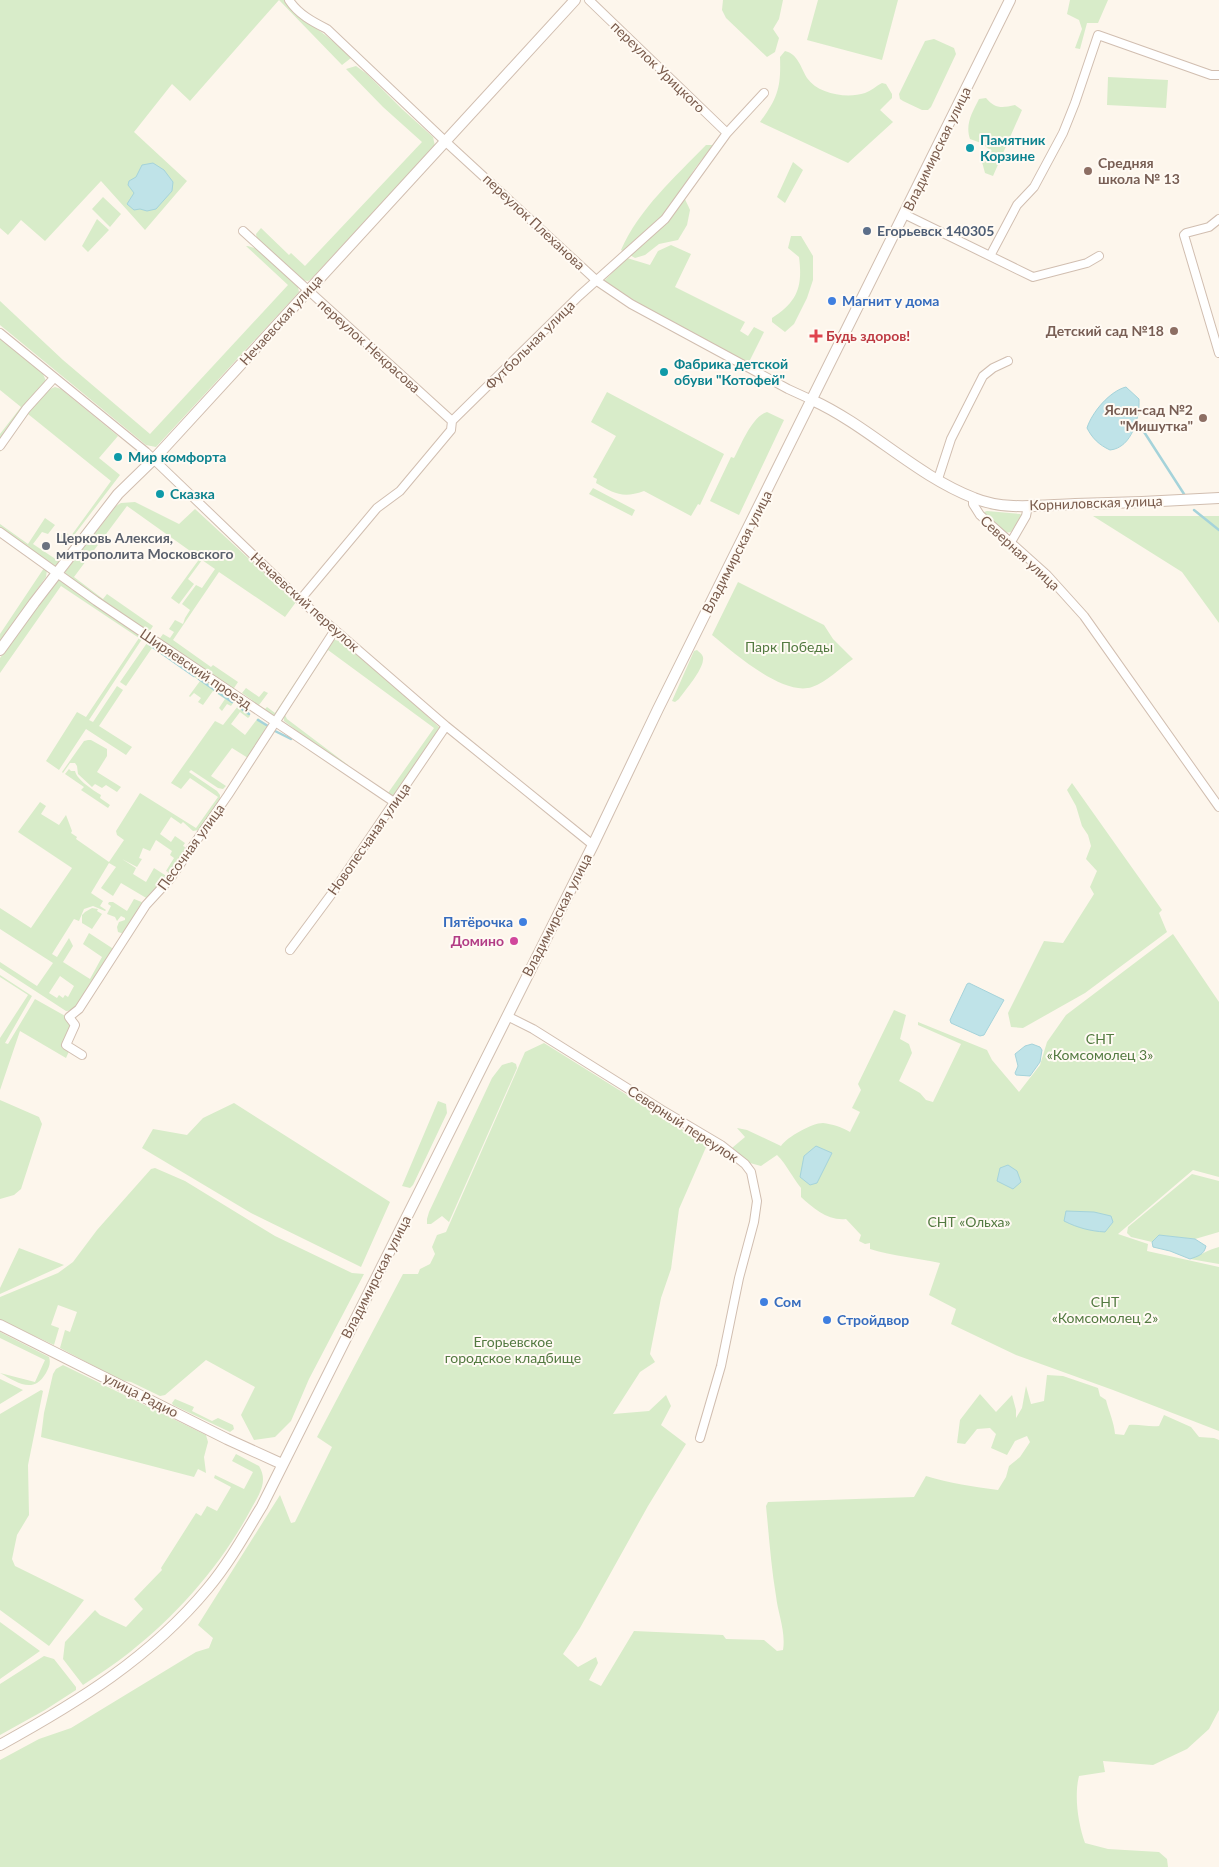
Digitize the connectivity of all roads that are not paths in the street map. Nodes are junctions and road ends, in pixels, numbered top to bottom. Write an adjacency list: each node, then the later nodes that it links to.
1 (289, 0): 8 (street, переулок Плеханова)
2 (575, 0): 8 (street, Нечаевская улица)
3 (589, 0): 7 (street, переулок Урицкого)
4 (1010, 0): 9 (street, Владимирская улица)
5 (1219, 75): 12 (street)
6 (764, 93): 7 (street, Футбольная улица)
7 (727, 133): 14 (street, Футбольная улица)
8 (446, 142): 14 (street, переулок Плеханова); 15 (street, Нечаевская улица)
9 (904, 214): 12 (street); 20 (street, Владимирская улица)
10 (1219, 219): 17 (street)
11 (243, 231): 15 (street, переулок Некрасова)
12 (990, 256): 13 (street)
13 (1099, 256)
14 (597, 281): 20 (street, переулок Плеханова); 21 (street, Футбольная улица)
15 (308, 290): 21 (street, переулок Некрасова); 23 (street, Нечаевская улица)
16 (0, 333): 19 (street, Нечаевский переулок)
17 (1219, 353)
18 (1008, 360): 24 (street)
19 (54, 378): 22 (street); 23 (street, Нечаевский переулок)
20 (812, 400): 24 (street, Северная улица); 38 (street, Владимирская улица)
21 (452, 421): 31 (street, Футбольная улица)
22 (0, 446)
23 (154, 459): 30 (street, Нечаевская улица); 31 (street, Нечаевский переулок)
24 (938, 479): 25 (street, Северная улица)
25 (973, 498): 27 (street, Корниловская улица); 29 (street, Северная улица)
26 (1219, 498): 27 (street, Корниловская улица)
27 (1028, 506): 29 (street)
28 (0, 532): 30 (street, Ширяевский проезд)
29 (1011, 542): 37 (street, Северная улица)
30 (57, 573): 33 (street, Нечаевская улица); 34 (street, Ширяевский проезд)
31 (300, 600): 32 (street, Нечаевский переулок)
32 (335, 630): 34 (street, Песочная улица); 35 (street, Нечаевский переулок)
33 (0, 650)
34 (274, 722): 36 (street, Ширяевский проезд); 41 (street, Песочная улица)
35 (446, 726): 36 (street, Новопесчаная улица); 38 (street, Нечаевский переулок)
36 (394, 802): 39 (street, Новопесчаная улица)
37 (1219, 807)
38 (593, 845): 40 (street, Владимирская улица)
39 (290, 950)
40 (507, 1016): 43 (street, Северный переулок); 44 (street, Владимирская улица)
41 (82, 1055)
42 (0, 1325): 44 (street, улица Радио)
43 (700, 1438)
44 (282, 1464): 45 (street, Владимирская улица)
45 (0, 1745)

